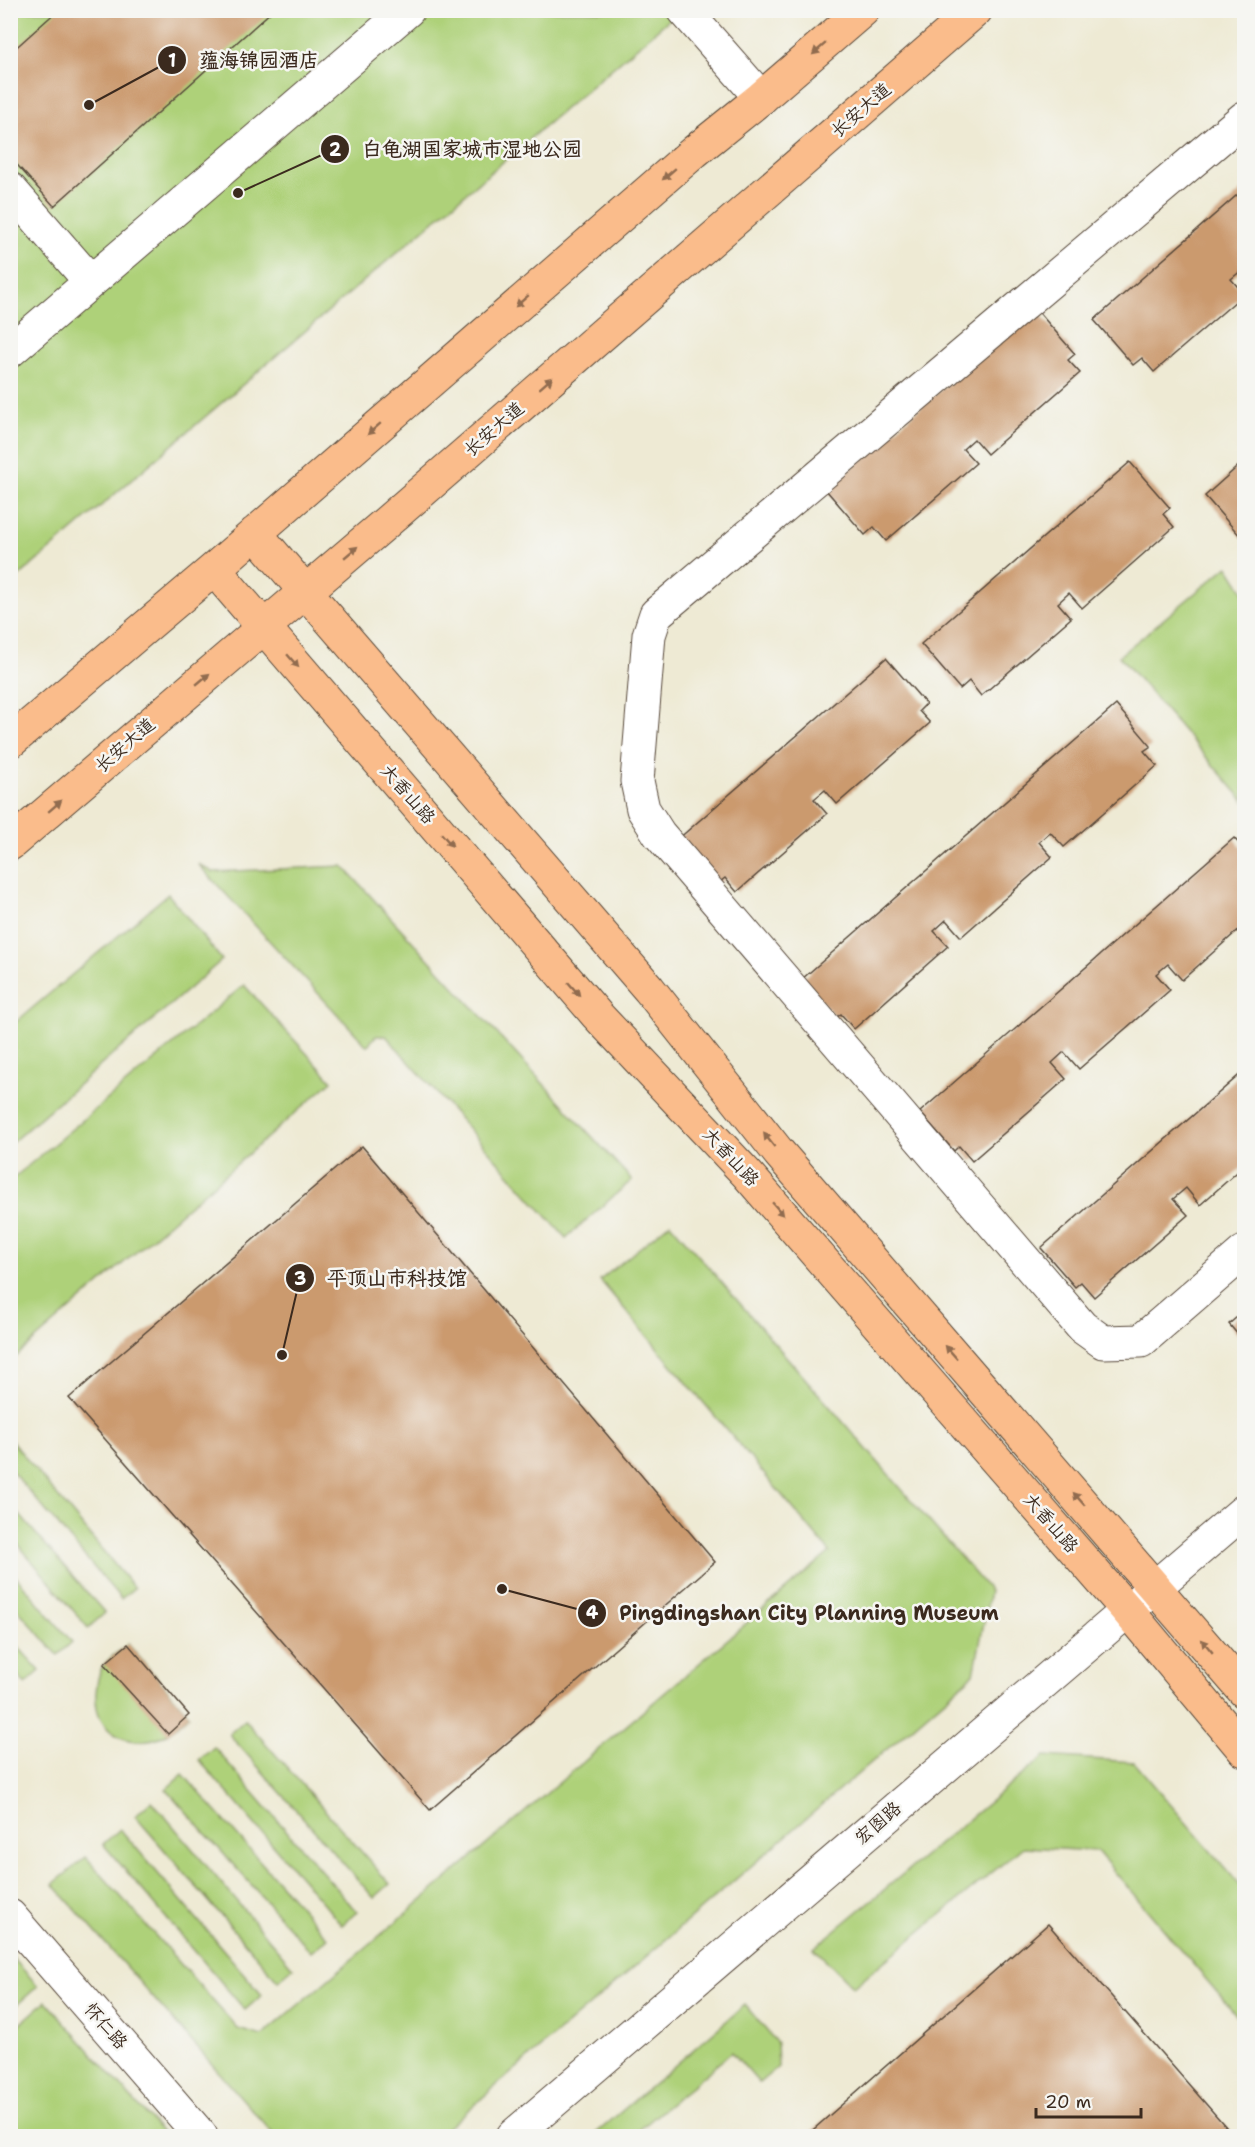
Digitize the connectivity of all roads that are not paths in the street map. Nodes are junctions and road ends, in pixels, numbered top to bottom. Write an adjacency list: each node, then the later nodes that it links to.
1 (408, 10): 8 (street)
2 (684, 10): 5 (street)
3 (863, 10): 5 (main road, one-way to 5)
4 (976, 10): 12 (main road, 长安大道, one-way to 4)
5 (761, 98): 10 (main road, one-way to 10)
6 (1245, 118): 16 (street)
7 (10, 189): 8 (street)
8 (90, 281): 9 (street)
9 (10, 351)
10 (255, 533): 11 (main road); 12 (main road, 大香山路)
11 (214, 569): 13 (main road, 大香山路); 14 (main road)
12 (305, 592): 13 (main road, 长安大道); 18 (main road, 大香山路, one-way to 12)
13 (263, 627): 15 (main road, 长安大道, one-way to 13); 19 (main road, 大香山路, one-way to 19)
14 (10, 742)
15 (10, 844)
16 (1245, 1252)
17 (1245, 1511): 18 (street, 宏图路)
18 (1155, 1587): 19 (street, 宏图路); 20 (main road, 大香山路, one-way to 18)
19 (1127, 1610): 21 (main road, 大香山路); 24 (street, 宏图路)
20 (1245, 1691)
21 (1245, 1750)
22 (10, 1916): 23 (street, 怀仁路)
23 (201, 2136)
24 (513, 2136)

